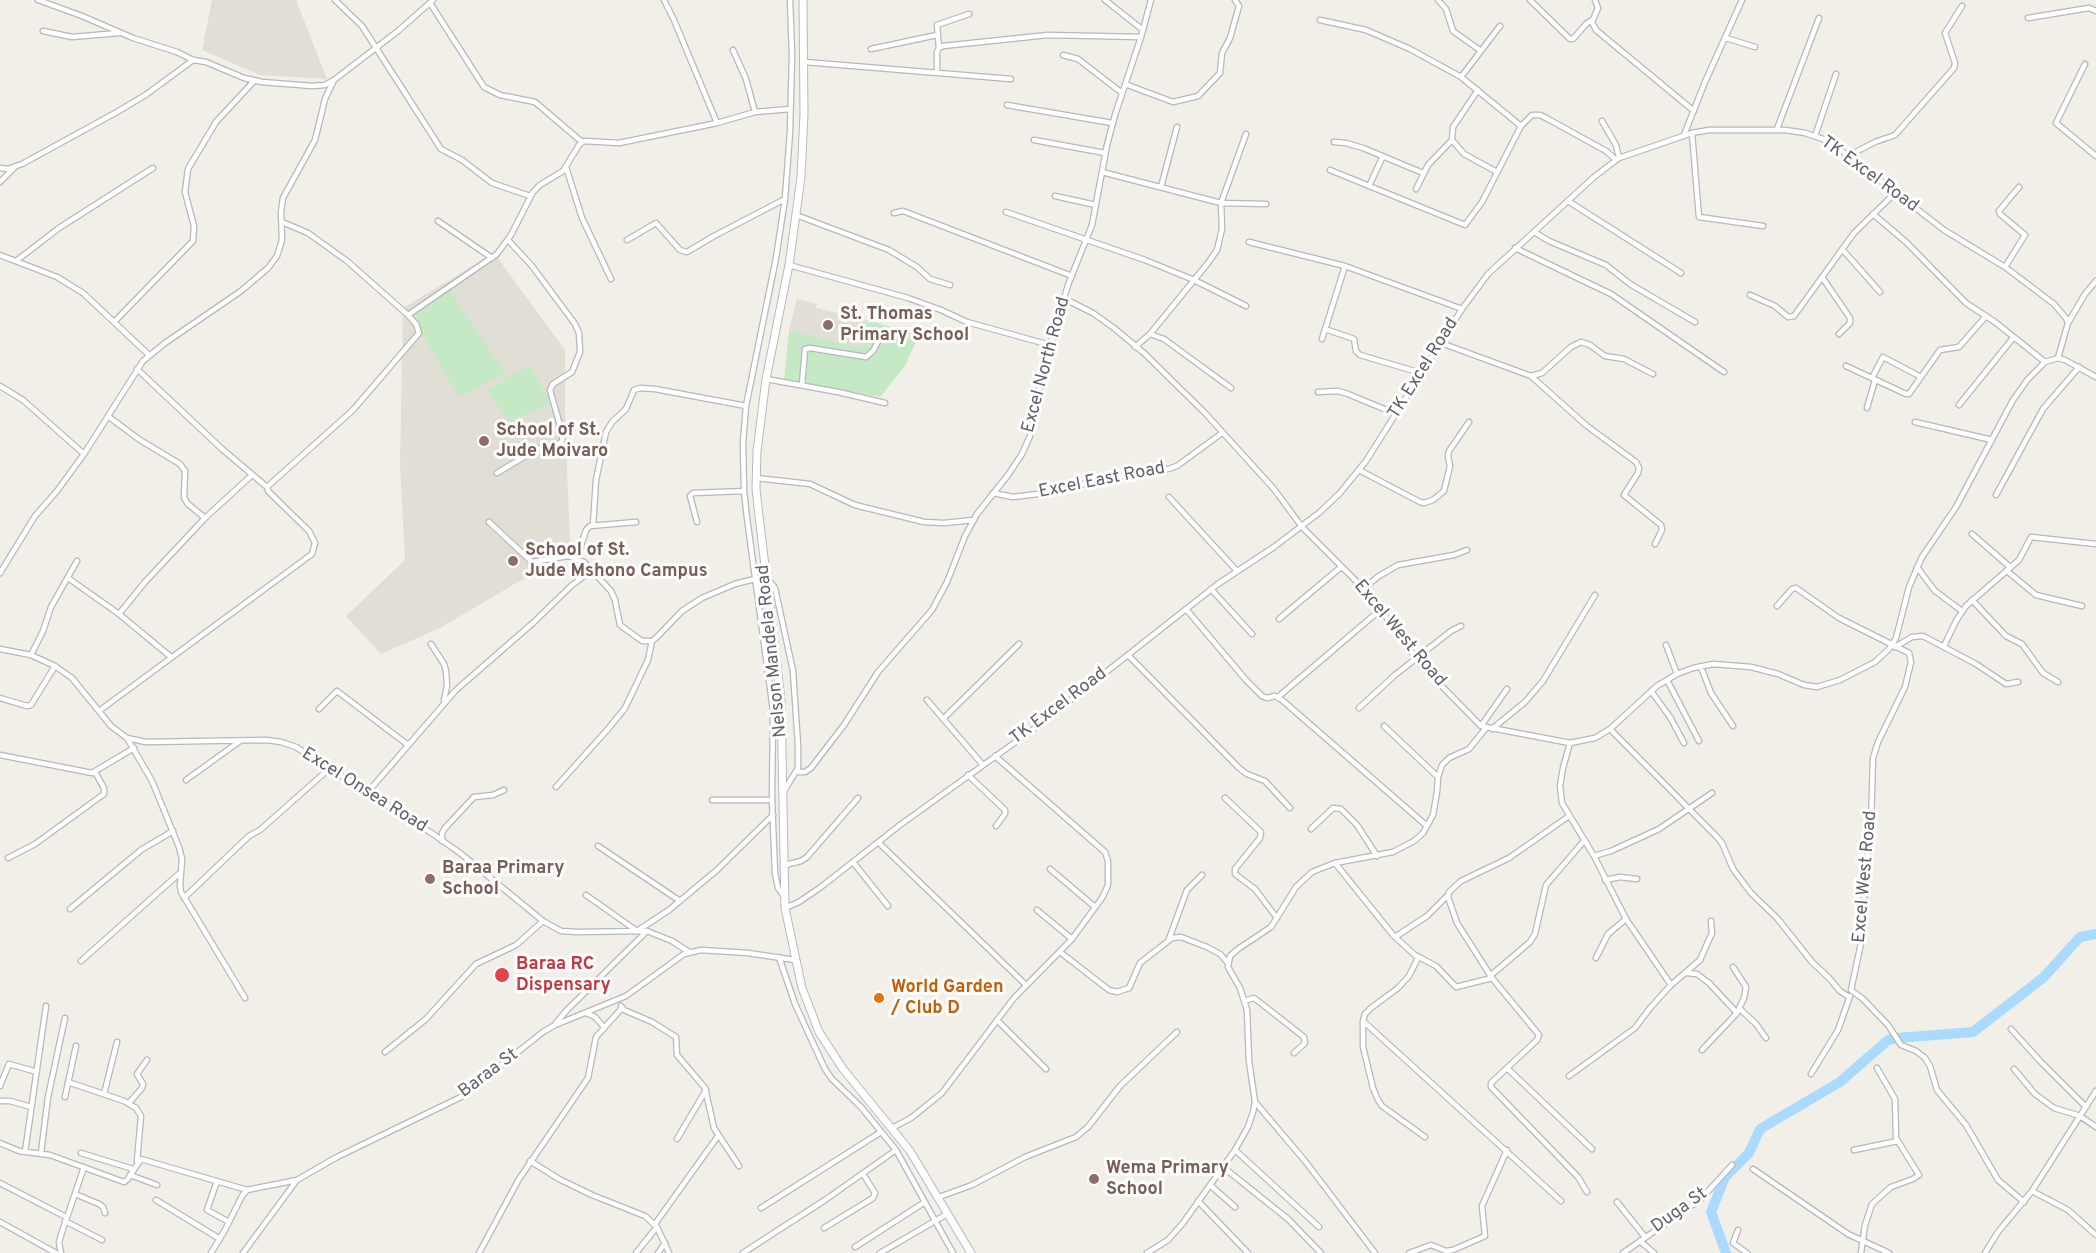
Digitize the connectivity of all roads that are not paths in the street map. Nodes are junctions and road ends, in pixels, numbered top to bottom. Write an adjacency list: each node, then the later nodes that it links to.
1 (38, 0): 26 (street)
2 (335, 0): 31 (street)
3 (664, 0): 54 (street)
4 (790, 0): 50 (street)
5 (803, 0): 38 (main road, Nelson Mandela Road)
6 (1105, 0): 24 (street)
7 (1150, 0): 24 (street, Excel North Road)
8 (1235, 0): 46 (street)
9 (1438, 0): 35 (street)
10 (1530, 0): 22 (street)
11 (1595, 0): 22 (street)
12 (1742, 0): 29 (street)
13 (431, 1): 31 (street); 65 (street)
14 (2096, 5): 16 (street)
15 (1962, 6): 69 (street)
16 (2089, 8): 17 (street); 20 (street)
17 (2096, 11)
18 (969, 14): 27 (street)
19 (1819, 18): 58 (street)
20 (2028, 18)
21 (1320, 20): 42 (street)
22 (1592, 20): 51 (street)
23 (1500, 26): 35 (street)
24 (1143, 30): 28 (street, Excel North Road)
25 (43, 31): 26 (street)
26 (122, 33): 37 (street)
27 (937, 35): 32 (street); 33 (street)
28 (1141, 37): 32 (street); 46 (street, Excel North Road)
29 (1726, 38): 30 (street); 51 (street)
30 (1755, 47)
31 (376, 48): 44 (street); 86 (street)
32 (939, 48): 40 (street)
33 (871, 49)
34 (733, 50): 52 (street)
35 (1481, 51): 42 (street)
36 (1063, 55): 48 (street)
37 (193, 60): 45 (street); 72 (street)
38 (805, 62): 40 (street); 96 (main road, Nelson Mandela Road)
39 (2085, 64): 70 (street)
40 (937, 72): 43 (street)
41 (1836, 74): 62 (street)
42 (1461, 77): 47 (street)
43 (1011, 79)
44 (334, 80): 45 (street); 98 (street)
45 (254, 81): 127 (street)
46 (1125, 84): 48 (street, Excel North Road)
47 (1478, 90): 56 (street); 64 (street)
48 (1122, 93): 55 (street, Excel North Road)
49 (1007, 105): 55 (street)
50 (790, 109): 52 (street); 88 (street)
51 (1694, 111): 61 (street)
52 (755, 112): 54 (street)
53 (1602, 120): 71 (street)
54 (717, 123): 65 (street)
55 (1112, 123): 67 (street, Excel North Road)
56 (1521, 126): 71 (street); 78 (street)
57 (1177, 127): 82 (street)
58 (1777, 129): 59 (street, TK Excel Road); 62 (street, TK Excel Road)
59 (1692, 133): 61 (street, TK Excel Road); 99 (street)
60 (1246, 134): 90 (street)
61 (1684, 135): 71 (street, TK Excel Road)
62 (1815, 136): 69 (street, TK Excel Road)
63 (1034, 140): 67 (street)
64 (1452, 140): 78 (street); 79 (street)
65 (582, 142): 73 (street)
66 (1334, 142): 68 (street)
67 (1105, 153): 77 (street, Excel North Road)
68 (1383, 156): 79 (street); 81 (street)
69 (1848, 156): 85 (street, TK Excel Road)
70 (2096, 156)
71 (1618, 159): 89 (street, TK Excel Road)
72 (15, 167): 74 (street); 80 (street)
73 (566, 167): 86 (street); 116 (street)
74 (0, 168)
75 (153, 168): 109 (street)
76 (1330, 170): 81 (street)
77 (1102, 172): 82 (street); 92 (street, Excel North Road)
78 (1497, 172): 81 (street)
79 (1423, 173): 84 (street)
80 (0, 182)
81 (1369, 186)
82 (1161, 187): 90 (street)
83 (2019, 187): 112 (street)
84 (1416, 189)
85 (1894, 193): 95 (street); 112 (street, TK Excel Road)
86 (530, 196): 102 (street)
87 (1055, 196): 92 (street)
88 (785, 199): 103 (street); 159 (street)
89 (1568, 201): 100 (street, TK Excel Road); 113 (street)
90 (1221, 203): 91 (street); 117 (street)
91 (1266, 204)
92 (1096, 205): 101 (street, Excel North Road)
93 (1005, 212): 101 (street)
94 (894, 213): 114 (street)
95 (1873, 214): 106 (street); 126 (street)
96 (796, 215): 110 (main road, Nelson Mandela Road); 119 (street)
97 (438, 221): 108 (street)
98 (282, 222): 125 (street); 139 (street)
99 (1763, 226)
100 (1534, 232): 105 (street, TK Excel Road); 128 (street)
101 (1088, 239): 114 (street, Excel North Road); 117 (street)
102 (508, 240): 108 (street); 169 (street)
103 (627, 240)
104 (1249, 242): 111 (street)
105 (1515, 248): 124 (street, TK Excel Road); 145 (street)
106 (1842, 249): 115 (street); 120 (street)
107 (0, 255): 109 (street)
108 (492, 258): 125 (street)
109 (16, 261): 127 (street)
110 (789, 265): 137 (street); 151 (main road, Nelson Mandela Road)
111 (1345, 266): 124 (street); 130 (street)
112 (2005, 267): 129 (street, TK Excel Road)
113 (1681, 273)
114 (1071, 276): 122 (street, Excel North Road)
115 (1822, 277): 121 (street); 131 (street)
116 (611, 279)
117 (1194, 280): 123 (street); 133 (street)
118 (2096, 281): 129 (street)
119 (950, 285)
120 (1880, 292)
121 (1750, 294)
122 (1065, 298): 137 (street, Excel North Road); 138 (street)
123 (1246, 306)
124 (1462, 309): 136 (street, TK Excel Road)
125 (408, 315): 172 (street)
126 (1986, 316): 134 (street); 149 (street)
127 (115, 321): 139 (street)
128 (1695, 322)
129 (2068, 323): 140 (street)
130 (1325, 329): 135 (street); 146 (street)
131 (1839, 333)
132 (882, 334): 153 (street)
133 (1149, 334): 138 (street); 155 (street)
134 (2013, 338): 141 (street); 158 (street)
135 (1322, 339)
136 (1441, 344): 146 (street, TK Excel Road); 148 (street)
137 (1050, 345): 174 (street, Excel North Road)
138 (1135, 347): 165 (street)
139 (149, 355): 144 (street)
140 (2058, 358): 141 (street); 143 (street)
141 (2045, 362): 166 (street)
142 (1846, 366): 152 (street)
143 (2079, 367): 150 (street); 175 (street)
144 (137, 369): 162 (street); 170 (street)
145 (1724, 372)
146 (1421, 373): 161 (street, TK Excel Road)
147 (1653, 374): 148 (street)
148 (1531, 376): 185 (street)
149 (1921, 377): 152 (street); 152 (street)
150 (2096, 377)
151 (766, 379): 153 (street); 171 (main road, Nelson Mandela Road)
152 (1874, 379): 160 (street)
153 (801, 385): 157 (street)
154 (0, 386): 167 (street)
155 (1232, 388)
156 (1318, 392): 161 (street)
157 (885, 403)
158 (1959, 405)
159 (746, 406): 173 (street); 182 (street)
160 (1867, 408)
161 (1396, 414): 168 (street, TK Excel Road)
162 (109, 417): 167 (street); 177 (street)
163 (1469, 422): 168 (street)
164 (1915, 422): 166 (street)
165 (1222, 433): 174 (street, Excel East Road); 183 (street)
166 (1992, 440): 191 (street)
167 (84, 454): 195 (street)
168 (1359, 470): 183 (street, TK Excel Road)
169 (497, 474)
170 (252, 475): 172 (street); 177 (street)
171 (756, 478): 178 (street); 196 (main road, Nelson Mandela Road)
172 (267, 487): 221 (street)
173 (744, 491): 181 (street); 198 (street)
174 (993, 494): 178 (street, Excel North Road)
175 (1996, 495)
176 (1170, 497): 194 (street)
177 (206, 518): 208 (street)
178 (974, 520): 255 (street, Excel North Road)
179 (489, 522): 188 (street)
180 (636, 522): 182 (street)
181 (697, 522)
182 (593, 525): 188 (street)
183 (1302, 527): 190 (street, Excel West Road); 194 (street, TK Excel Road)
184 (1972, 534): 192 (street)
185 (1655, 544)
186 (2096, 544): 192 (street)
187 (1467, 550): 199 (street)
188 (577, 558): 193 (street)
189 (77, 561): 197 (street)
190 (1341, 567): 199 (street, Excel West Road); 209 (street)
191 (1917, 567): 207 (street); 216 (street)
192 (2008, 569): 202 (street); 204 (street)
193 (592, 570): 212 (street); 234 (street)
194 (1237, 571): 200 (street, TK Excel Road)
195 (0, 573)
196 (766, 576): 198 (street); 255 (street); 261 (main road, Nelson Mandela Road)
197 (68, 578): 208 (street); 219 (street)
198 (756, 579): 212 (street); 267 (street)
199 (1364, 588): 206 (street, Excel West Road)
200 (1211, 589): 205 (street, TK Excel Road); 211 (street)
201 (1595, 595): 241 (street)
202 (1972, 600): 207 (street); 228 (street)
203 (1777, 606): 216 (street)
204 (2082, 606)
205 (1186, 609): 220 (street, TK Excel Road); 231 (street)
206 (1380, 610): 222 (street, Excel West Road); 231 (street)
207 (1962, 611): 217 (street)
208 (119, 614): 221 (street)
209 (1279, 619)
210 (1461, 626): 222 (street)
211 (1251, 634)
212 (652, 640): 259 (street)
213 (431, 644): 234 (street)
214 (1019, 644): 238 (street)
215 (1666, 645): 225 (street)
216 (1893, 646): 217 (street); 224 (street); 323 (street, Excel West Road)
217 (1944, 646): 227 (street)
218 (0, 649): 219 (street)
219 (31, 655): 223 (street)
220 (1128, 655): 251 (street, TK Excel Road); 268 (street)
221 (171, 657): 237 (street)
222 (1416, 659): 235 (street); 241 (street, Excel West Road)
223 (56, 666): 232 (street); 237 (street)
224 (1701, 666): 225 (street); 240 (street)
225 (1677, 674): 226 (street)
226 (1667, 680): 230 (street); 245 (street)
227 (2018, 682)
228 (2058, 682)
229 (1507, 689): 241 (street)
230 (1651, 691): 242 (street); 247 (street)
231 (1278, 697): 273 (street)
232 (0, 698)
233 (927, 700): 238 (street)
234 (443, 703): 248 (street)
235 (1359, 708)
236 (319, 709): 248 (street)
237 (99, 711): 243 (street)
238 (943, 719): 252 (street)
239 (1384, 726): 257 (street)
240 (1733, 726)
241 (1486, 728): 246 (street); 257 (street)
242 (1610, 729): 246 (street); 269 (street)
243 (127, 738): 244 (street, Excel Onsea Road); 249 (street)
244 (241, 740): 253 (street, Excel Onsea Road); 258 (street)
245 (1699, 741)
246 (1570, 743): 271 (street)
247 (1684, 743)
248 (408, 745): 262 (street)
249 (134, 748): 254 (street); 275 (street)
250 (0, 755): 254 (street)
251 (995, 756): 252 (street, TK Excel Road); 297 (street)
252 (983, 765): 256 (street, TK Excel Road)
253 (330, 768): 262 (street, Excel Onsea Road); 294 (street)
254 (95, 772): 282 (street)
255 (797, 772): 261 (street)
256 (968, 775): 272 (street); 278 (street, TK Excel Road)
257 (1438, 777): 273 (street)
258 (186, 780)
259 (556, 787)
260 (504, 790): 277 (street)
261 (784, 791): 285 (main road, Nelson Mandela Road)
262 (367, 793): 277 (street, Excel Onsea Road)
263 (1712, 793): 269 (street)
264 (858, 798): 285 (street)
265 (1225, 798): 301 (street)
266 (712, 800): 267 (street)
267 (772, 800): 270 (street)
268 (1290, 808)
269 (1689, 809): 281 (street); 324 (street)
270 (773, 815): 293 (street); 295 (street)
271 (1569, 816): 276 (street); 292 (street)
272 (996, 825)
273 (1427, 826): 280 (street)
274 (1311, 829): 280 (street)
275 (173, 831): 287 (street); 299 (street)
276 (1584, 840): 281 (street); 320 (street)
277 (442, 841): 303 (street, Excel Onsea Road)
278 (878, 842): 283 (street, TK Excel Road); 321 (street)
279 (598, 846): 295 (street)
280 (1377, 856): 284 (street)
281 (1594, 856): 290 (street)
282 (8, 858)
283 (853, 862): 296 (street); 298 (street, TK Excel Road)
284 (1335, 863): 301 (street); 307 (street)
285 (784, 865): 293 (main road, Nelson Mandela Road)
286 (1050, 869): 297 (street)
287 (181, 872): 294 (street); 316 (street)
288 (1202, 875): 309 (street)
289 (1638, 879): 290 (street)
290 (1605, 880): 302 (street)
291 (586, 894): 305 (street)
292 (1448, 895): 307 (street); 320 (street)
293 (785, 897): 298 (main road, Nelson Mandela Road)
294 (184, 898): 325 (street)
295 (680, 901): 305 (street)
296 (888, 906)
297 (1095, 907): 308 (street)
298 (785, 908): 315 (main road, Nelson Mandela Road)
299 (70, 909)
300 (1037, 910): 308 (street)
301 (1277, 918): 317 (street)
302 (1626, 919): 314 (street); 322 (street)
303 (543, 921): 305 (street, Excel Onsea Road); 343 (street)
304 (1711, 921): 319 (street)
305 (637, 931): 306 (street, Excel Onsea Road)
306 (647, 931): 310 (street, Excel Onsea Road); 335 (street)
307 (1395, 937): 312 (street)
308 (1072, 939): 311 (street)
309 (1169, 939): 311 (street); 317 (street)
310 (689, 952): 313 (street); 327 (street, Baraa St)
311 (1060, 952): 321 (street)
312 (1417, 956): 320 (street); 334 (street)
313 (779, 957): 315 (street); 367 (street)
314 (1596, 958)
315 (795, 960): 366 (main road, Nelson Mandela Road)
316 (81, 961)
317 (1228, 963): 326 (street)
318 (1733, 968): 330 (street)
319 (1687, 973): 322 (street); 330 (street)
320 (1491, 977): 346 (street)
321 (1026, 985): 333 (street)
322 (1671, 985): 352 (street)
323 (1851, 991): 324 (street); 406 (street)
324 (1849, 997): 351 (street)
325 (245, 998)
326 (1244, 1000): 344 (street); 360 (street)
327 (618, 1001): 329 (street); 331 (street, Baraa St)
328 (46, 1006): 350 (street)
329 (622, 1008): 336 (street); 355 (street)
330 (1738, 1011): 339 (street); 342 (street)
331 (586, 1013): 335 (street, Baraa St); 336 (street)
332 (65, 1018): 379 (street)
333 (997, 1020): 348 (street); 366 (street)
334 (1363, 1021): 369 (street); 376 (street)
335 (555, 1025): 391 (street, Baraa St)
336 (604, 1027): 382 (street)
337 (2011, 1029): 363 (street)
338 (1177, 1032): 400 (street)
339 (1766, 1038)
340 (117, 1042): 357 (street)
341 (76, 1046): 353 (street)
342 (1702, 1050)
343 (385, 1052)
344 (1294, 1053)
345 (147, 1060): 361 (street)
346 (1507, 1068): 373 (street); 398 (street)
347 (1877, 1068): 371 (street)
348 (1046, 1069)
349 (2014, 1069): 364 (street)
350 (37, 1072): 354 (street); 362 (street)
351 (1811, 1074)
352 (1569, 1076)
353 (68, 1082): 357 (street); 358 (street)
354 (0, 1086)
355 (706, 1090): 368 (street); 370 (street)
356 (2096, 1091): 363 (street)
357 (104, 1094): 361 (street)
358 (65, 1097)
359 (0, 1101): 362 (street)
360 (1255, 1102): 375 (street); 442 (street)
361 (129, 1103): 381 (street)
362 (32, 1107): 378 (street)
363 (2086, 1107): 364 (street)
364 (2080, 1116): 365 (street); 397 (street)
365 (2096, 1127)
366 (892, 1128): 400 (main road, Nelson Mandela Road)
367 (881, 1132): 374 (street); 408 (street)
368 (718, 1136): 384 (street); 415 (street)
369 (1425, 1137)
370 (677, 1139)
371 (1898, 1142): 377 (street); 425 (street)
372 (0, 1143): 378 (street)
373 (1592, 1149)
374 (896, 1150): 389 (street); 404 (street)
375 (1235, 1150): 386 (street); 416 (street)
376 (1507, 1150): 403 (street); 443 (street)
377 (1854, 1150)
378 (26, 1152): 379 (street)
379 (41, 1153): 385 (street)
380 (81, 1153): 387 (street)
381 (137, 1161): 387 (street); 392 (street)
382 (530, 1161): 415 (street); 431 (street)
383 (1732, 1165): 420 (street, Duga St)
384 (740, 1166)
385 (84, 1167): 390 (street); 399 (street)
386 (1223, 1167): 395 (street); 441 (street)
387 (133, 1168): 390 (street)
388 (1753, 1170): 425 (street)
389 (863, 1174): 417 (street); 435 (street)
390 (130, 1175): 394 (street)
391 (297, 1180): 396 (street, Baraa St); 430 (street)
392 (217, 1181): 396 (street); 414 (street)
393 (0, 1183): 411 (street)
394 (157, 1185)
395 (1210, 1185): 402 (street); 407 (street)
396 (247, 1190): 414 (street)
397 (2032, 1191): 406 (street); 419 (street)
398 (1587, 1192)
399 (75, 1194): 409 (street); 411 (street)
400 (939, 1197): 410 (main road, Nelson Mandela Road)
401 (156, 1200): 421 (street)
402 (1198, 1201): 439 (street); 440 (street)
403 (1561, 1201)
404 (925, 1202): 412 (street); 426 (street)
405 (1617, 1202): 420 (street)
406 (2025, 1202): 449 (street)
407 (1235, 1207)
408 (761, 1208)
409 (105, 1213)
410 (947, 1214): 412 (street); 438 (main road, Nelson Mandela Road)
411 (66, 1219): 422 (street); 428 (street)
412 (934, 1220): 436 (street); 437 (street)
413 (0, 1222): 427 (street)
414 (229, 1222): 421 (street)
415 (656, 1225): 424 (street); 432 (street)
416 (1318, 1227)
417 (824, 1228)
418 (1738, 1230): 446 (street)
419 (2096, 1235)
420 (1645, 1237): 423 (street, Duga St)
421 (220, 1239): 429 (street)
422 (102, 1240)
423 (1640, 1240): 444 (street, Duga St); 445 (street)
424 (665, 1243): 433 (street); 434 (street)
425 (1864, 1243): 447 (street); 448 (street)
426 (855, 1247)
427 (56, 1253)
428 (61, 1253)
429 (211, 1253)
430 (243, 1253)
431 (479, 1253)
432 (636, 1253)
433 (658, 1253)
434 (669, 1253)
435 (743, 1253)
436 (880, 1253)
437 (952, 1253)
438 (971, 1253)
439 (1147, 1253)
440 (1248, 1253)
441 (1321, 1253)
442 (1375, 1253)
443 (1409, 1253)
444 (1623, 1253)
445 (1653, 1253)
446 (1747, 1253)
447 (1861, 1253)
448 (1889, 1253)
449 (1985, 1253)

